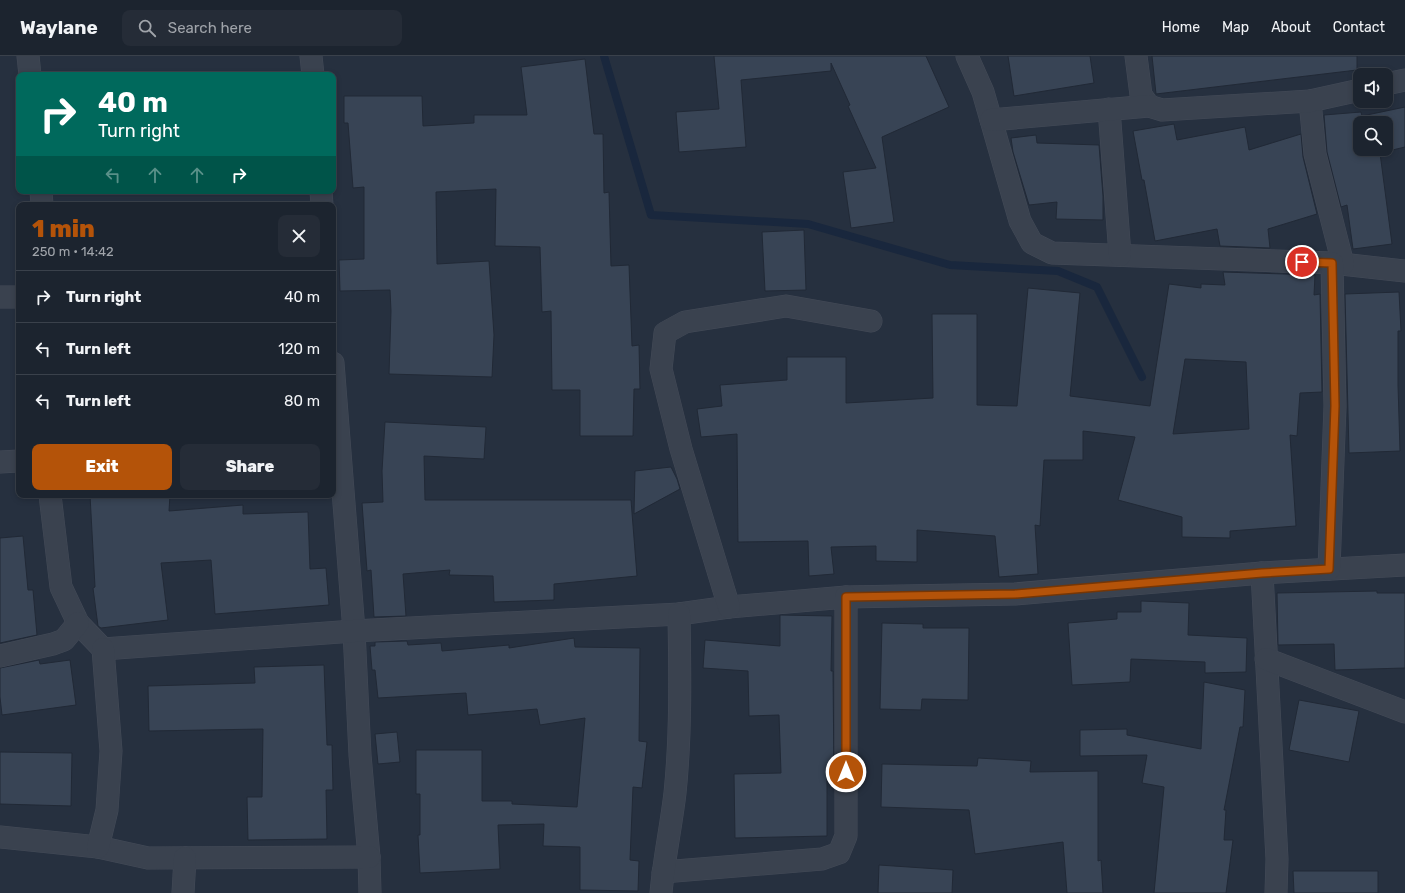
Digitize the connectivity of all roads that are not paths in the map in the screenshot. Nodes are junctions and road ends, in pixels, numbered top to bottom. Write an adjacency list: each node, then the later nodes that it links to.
1 (28, 56): 5 (street)
2 (312, 56): 6 (street)
3 (967, 56): 13 (street)
4 (1136, 56): 11 (street)
5 (30, 72)
6 (313, 72)
7 (1405, 80): 8 (street)
8 (1393, 83)
9 (1353, 92): 10 (street)
10 (1310, 101): 11 (street); 15 (street)
11 (1149, 106): 12 (street)
12 (1109, 109): 13 (street); 14 (street)
13 (991, 120): 14 (street)
14 (1120, 255): 15 (street)
15 (1338, 263): 16 (street); 25 (street)
16 (1405, 271)
17 (0, 297): 18 (street)
18 (16, 297)
19 (871, 321): 28 (street)
20 (336, 401): 31 (street)
21 (16, 461): 22 (street)
22 (0, 462)
23 (50, 498): 30 (street)
24 (1405, 565): 25 (street)
25 (1329, 569): 26 (street)
26 (1262, 573): 27 (street); 34 (street)
27 (846, 597): 28 (street); 40 (street)
28 (729, 607): 29 (street)
29 (680, 614): 31 (street); 40 (street)
30 (78, 623): 32 (street); 33 (street)
31 (354, 631): 32 (street); 38 (street)
32 (103, 649): 37 (street)
33 (0, 656)
34 (1266, 659): 35 (street); 41 (street)
35 (1405, 712)
36 (0, 838): 37 (street)
37 (98, 847): 39 (street)
38 (369, 857): 39 (street); 43 (street)
39 (185, 858): 42 (street)
40 (663, 872): 44 (street)
41 (1275, 892)
42 (184, 893)
43 (370, 893)
44 (661, 893)

